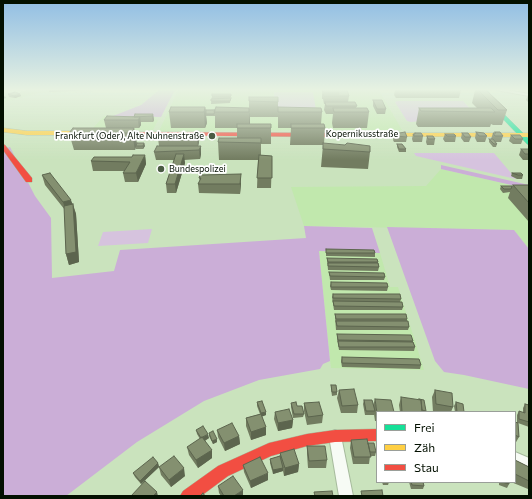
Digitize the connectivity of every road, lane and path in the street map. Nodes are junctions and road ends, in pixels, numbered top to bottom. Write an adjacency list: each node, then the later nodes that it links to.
1 (503, 113): 5 (main road)
2 (3, 130): 3 (main road)
3 (91, 134)
4 (115, 134): 5 (main road, Kopernikusstraße)
5 (525, 135): 6 (main road)
6 (529, 142)
7 (3, 146): 8 (main road)
8 (29, 180)
9 (376, 435): 10 (main road)
10 (336, 436): 13 (main road); 14 (street)
11 (516, 458): 12 (street)
12 (529, 464)
13 (188, 496)
14 (346, 496)

